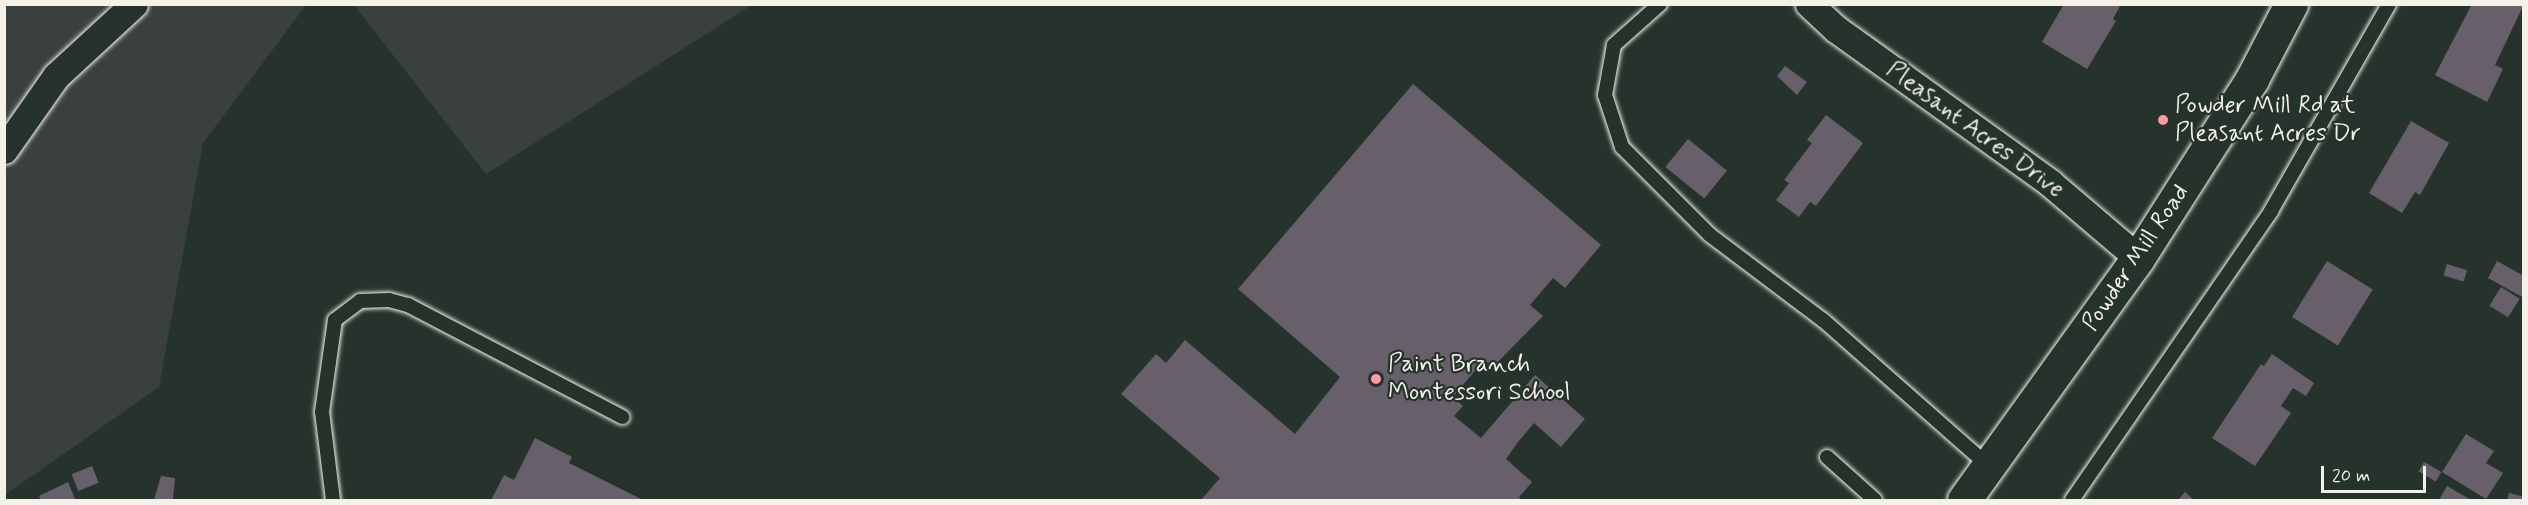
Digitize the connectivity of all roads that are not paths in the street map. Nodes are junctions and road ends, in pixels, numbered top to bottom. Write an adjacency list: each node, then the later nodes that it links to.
1 (134, 4): 6 (street)
2 (1660, 4): 10 (lane)
3 (1809, 4): 7 (street, Pleasant Acres Drive)
4 (2291, 4): 7 (main road, Powder Mill Road)
5 (2389, 4): 14 (lane)
6 (4, 150)
7 (2138, 258): 10 (main road, Powder Mill Road)
8 (622, 417): 11 (lane)
9 (1827, 457): 12 (lane)
10 (1990, 467): 13 (main road, Powder Mill Road)
11 (333, 501)
12 (1875, 501)
13 (1964, 501)
14 (2072, 501)

